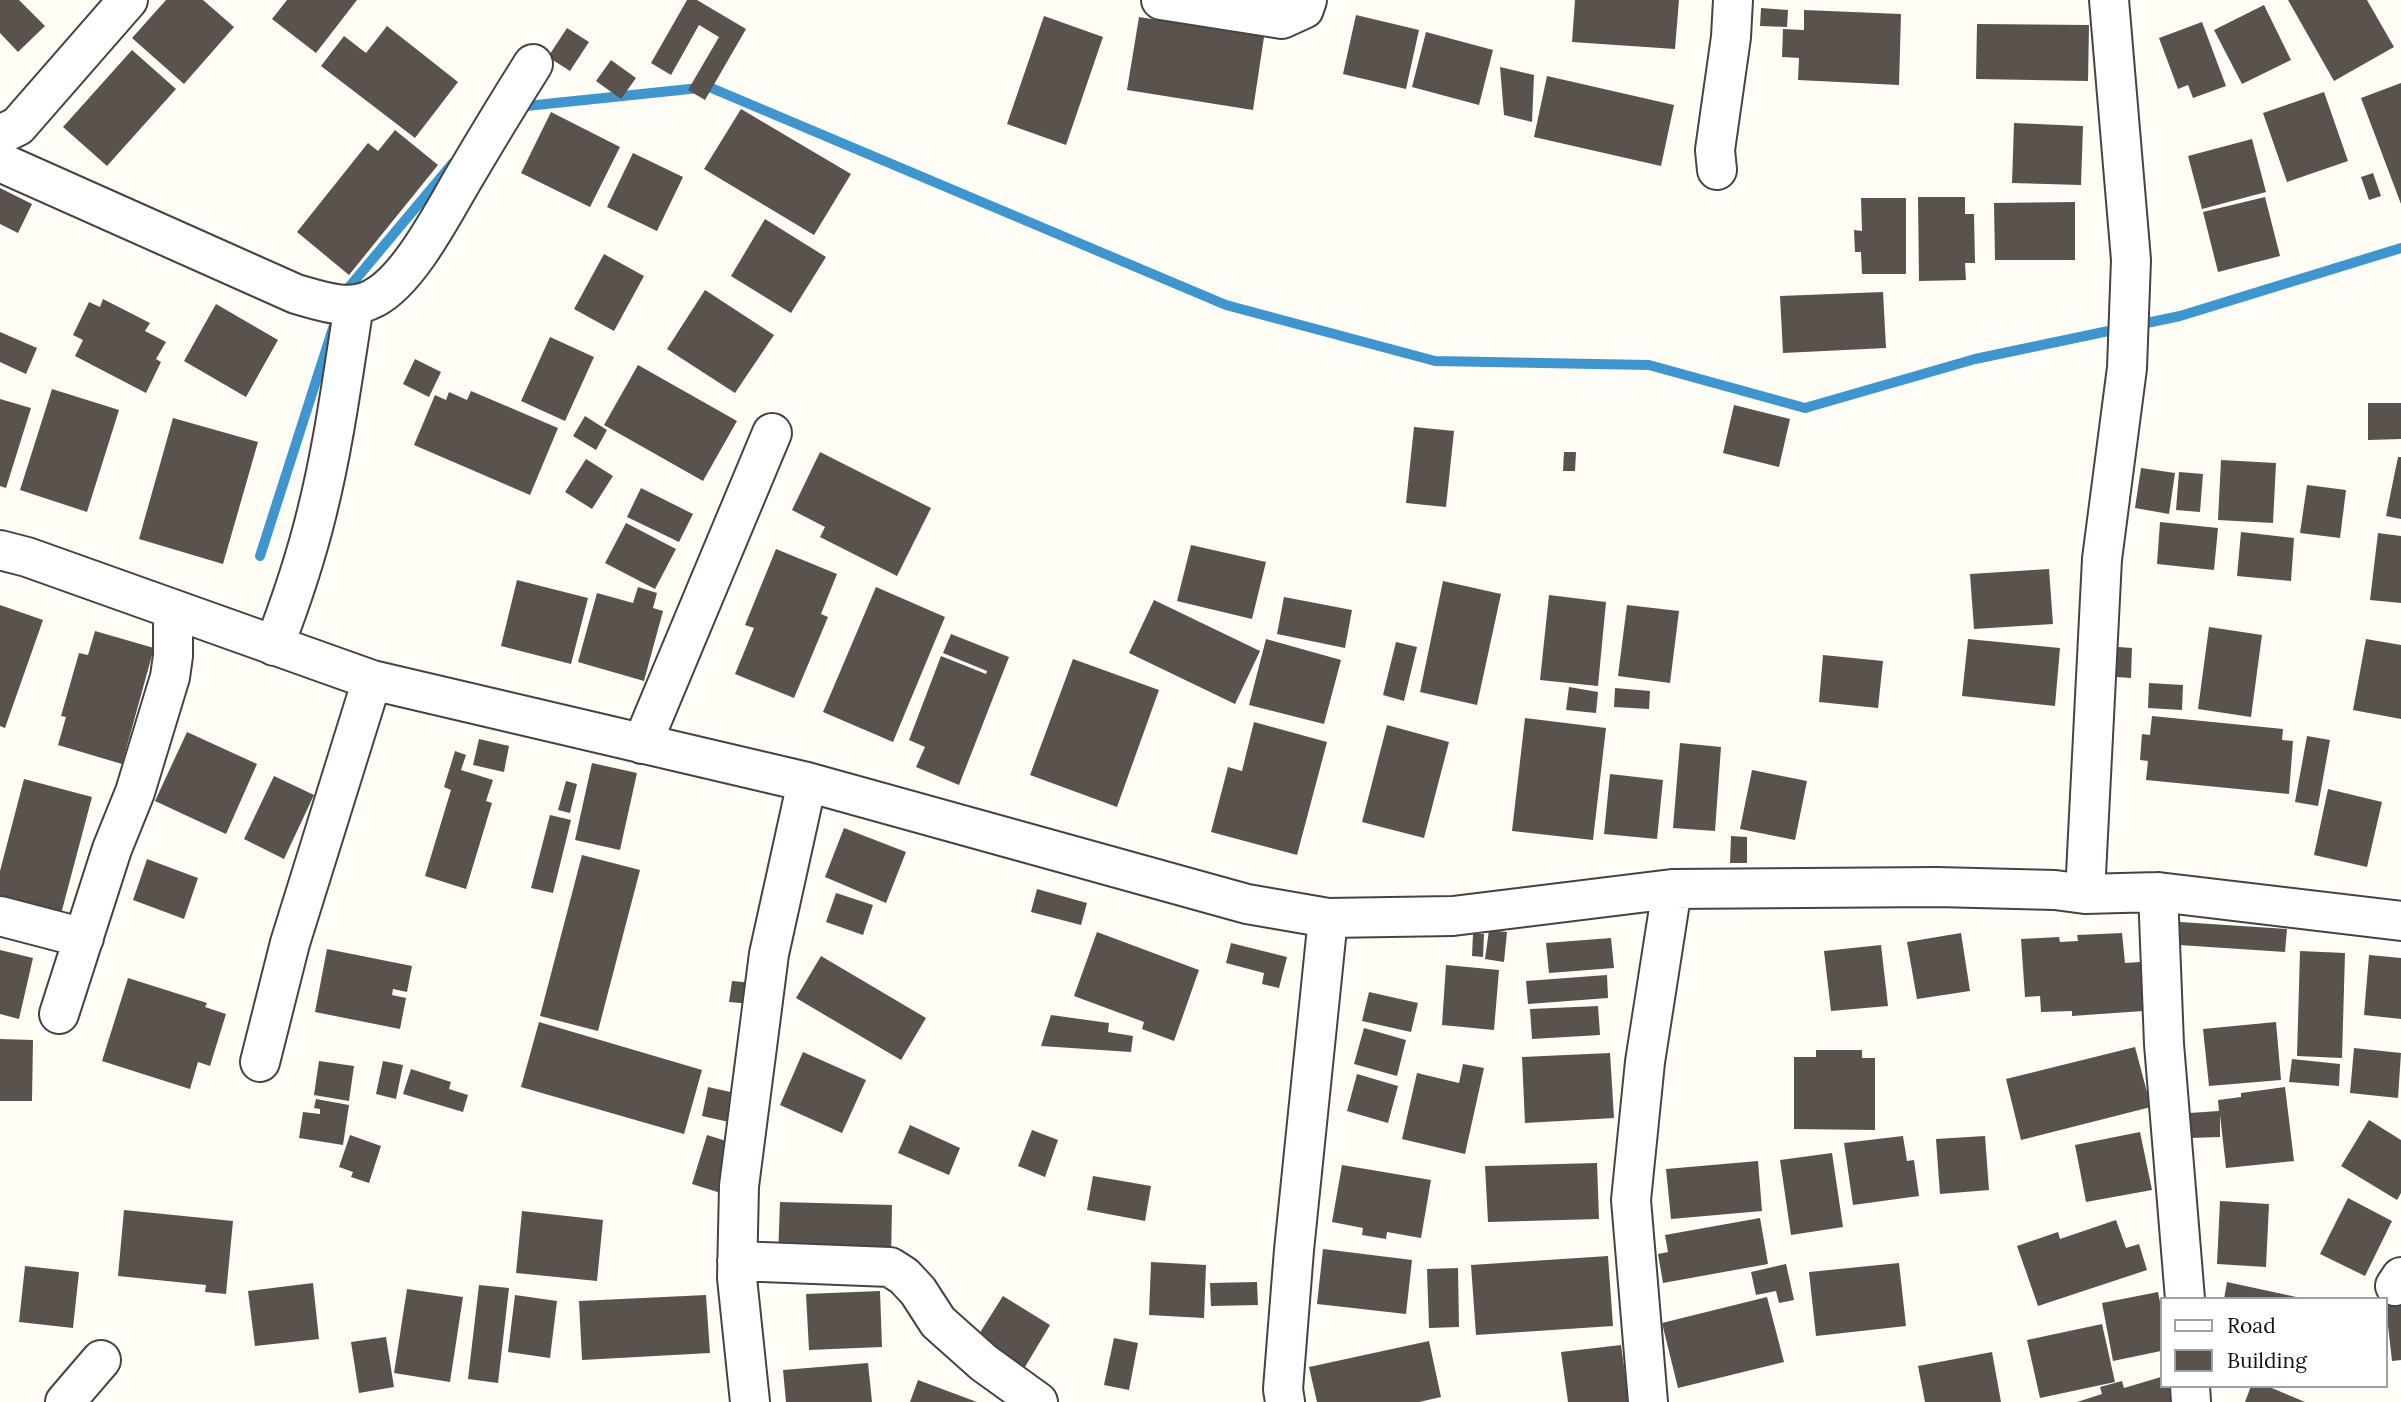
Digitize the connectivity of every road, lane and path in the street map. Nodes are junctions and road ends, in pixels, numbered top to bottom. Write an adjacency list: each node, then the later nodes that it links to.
1 (128, 0): 7 (street)
2 (1161, 0): 3 (street)
3 (1307, 0)
4 (1733, 0): 9 (street)
5 (2109, 0): 20 (street)
6 (533, 64): 10 (street)
7 (0, 135)
8 (0, 162): 10 (street)
9 (1717, 170)
10 (354, 305): 14 (street)
11 (772, 433): 16 (street)
12 (0, 550): 13 (street)
13 (173, 610): 14 (street); 24 (street)
14 (274, 646): 15 (street)
15 (372, 680): 16 (street); 26 (street)
16 (642, 744): 17 (street)
17 (807, 782): 22 (street); 27 (street)
18 (1672, 889): 20 (street); 22 (street); 34 (street)
19 (2158, 892): 20 (street); 23 (street); 28 (street)
20 (2085, 894)
21 (0, 916): 24 (street)
22 (1328, 918): 33 (street)
23 (2401, 920)
24 (84, 938): 25 (street)
25 (59, 1014)
26 (260, 1062)
27 (737, 1261): 31 (street); 32 (street)
28 (2185, 1297)
29 (101, 1360): 30 (street)
30 (65, 1402)
31 (750, 1402)
32 (1038, 1402)
33 (1285, 1402)
34 (1648, 1402)

